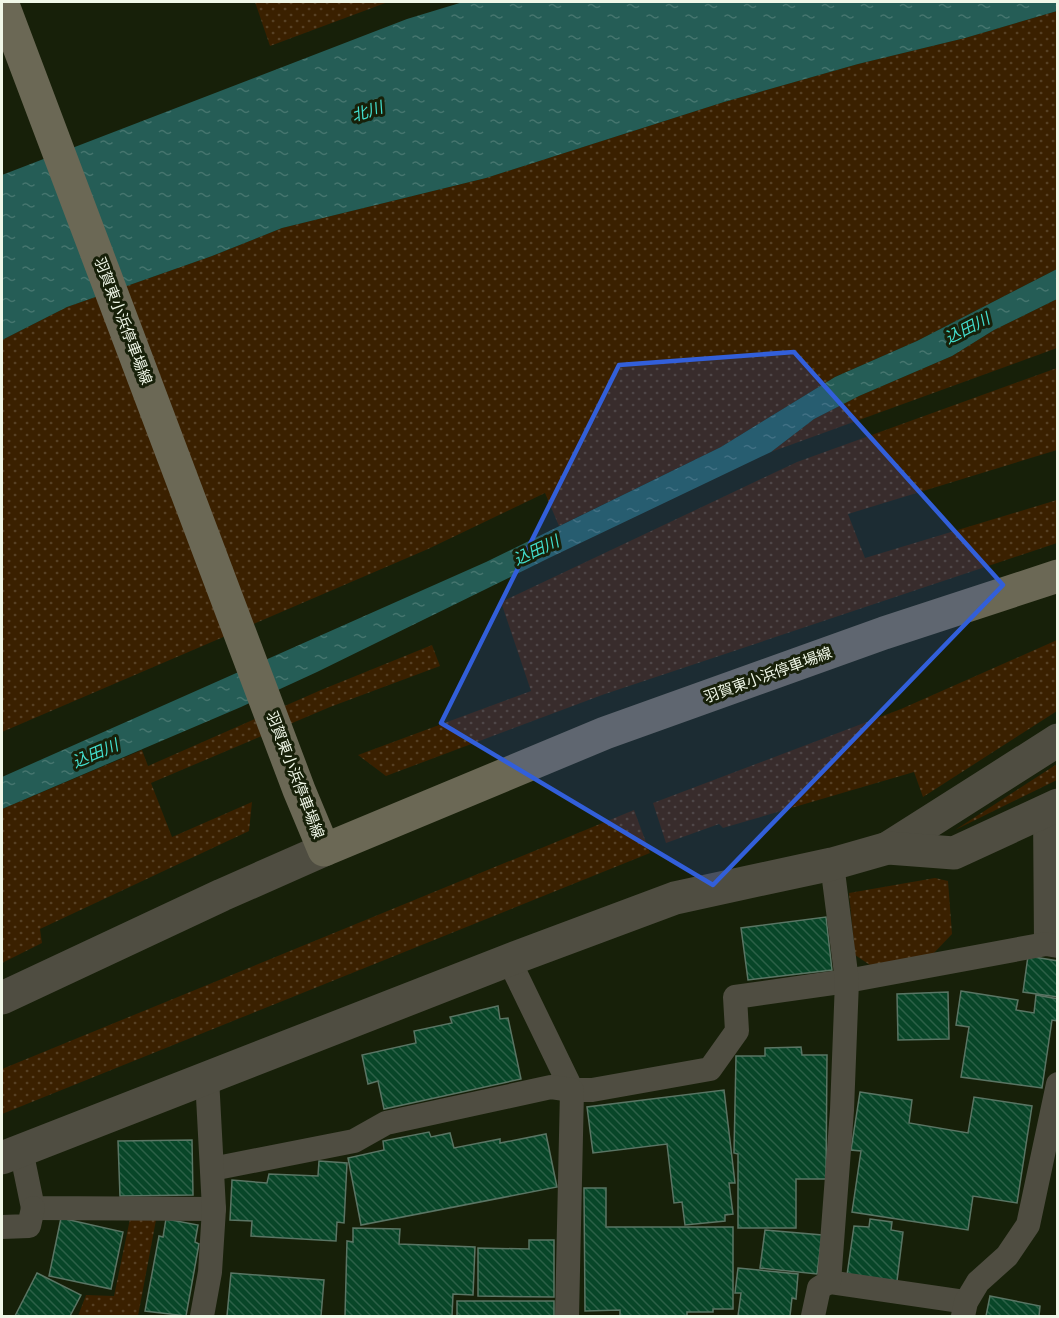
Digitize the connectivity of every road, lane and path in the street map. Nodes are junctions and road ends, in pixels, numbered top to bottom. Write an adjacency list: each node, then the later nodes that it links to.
1 (2, 2): 6 (main road, 羽賀東小浜停車場線)
2 (1058, 576): 6 (main road, 羽賀東小浜停車場線)
3 (1058, 740): 5 (street)
4 (1051, 808): 5 (street); 8 (lane)
5 (888, 848): 7 (street)
6 (324, 850): 11 (street)
7 (832, 864): 9 (street); 10 (lane)
8 (1052, 945): 10 (lane)
9 (509, 960): 12 (street); 14 (lane)
10 (847, 981): 14 (lane); 21 (lane)
11 (2, 998)
12 (207, 1078): 15 (street); 17 (lane)
13 (1058, 1084): 16 (lane)
14 (572, 1090): 17 (lane); 24 (lane)
15 (11, 1154): 18 (lane)
16 (1049, 1168): 22 (lane)
17 (212, 1169): 19 (lane)
18 (33, 1208): 19 (lane); 20 (lane)
19 (214, 1209): 23 (lane)
20 (2, 1227)
21 (829, 1282): 22 (lane); 25 (lane)
22 (965, 1309)
23 (202, 1317)
24 (567, 1317)
25 (813, 1317)

